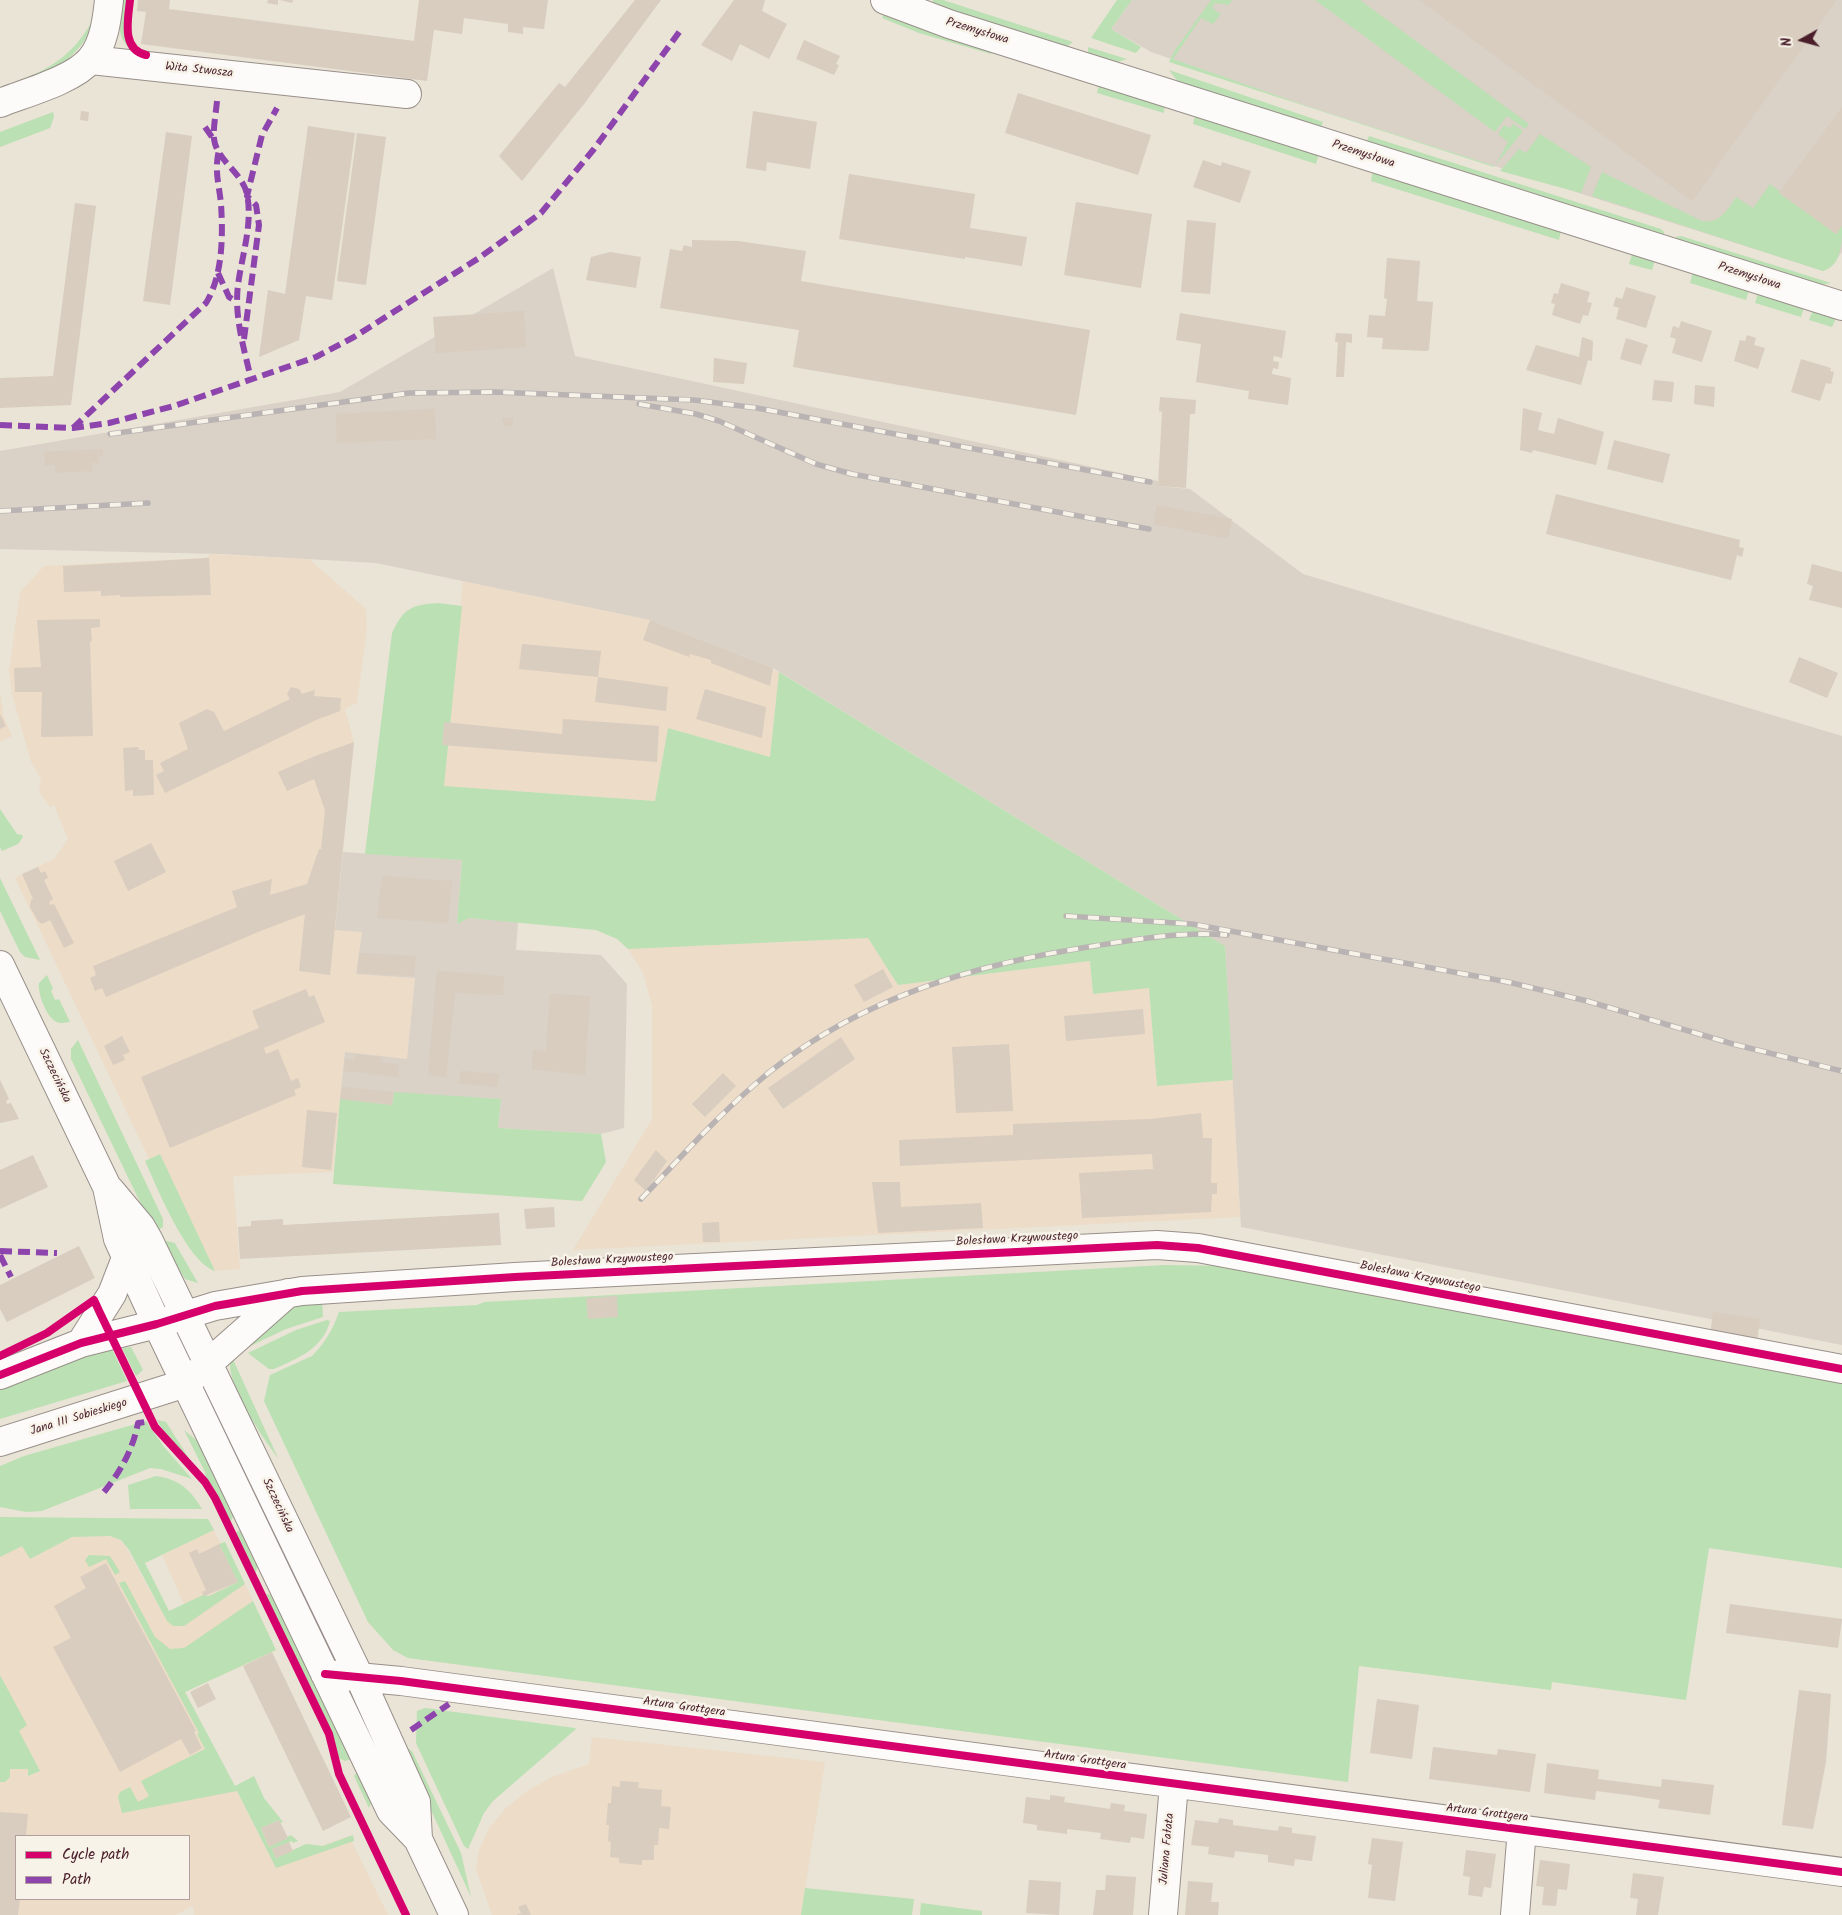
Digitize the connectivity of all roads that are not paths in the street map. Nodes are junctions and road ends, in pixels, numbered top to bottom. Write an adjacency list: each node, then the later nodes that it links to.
1 (109, 0): 3 (street)
2 (885, 0): 6 (street, Przemysłowa)
3 (91, 60): 4 (street, Wita Stwosza); 5 (street)
4 (407, 94)
5 (0, 103)
6 (1842, 306)
7 (0, 966): 8 (street, Szczecińska)
8 (107, 1187): 9 (street, Szczecińska); 11 (street, Szczecińska)
9 (126, 1258): 12 (street, Szczecińska); 13 (street)
10 (288, 1293): 11 (street, Bolesława Krzywoustego); 14 (street); 15 (street, Bolesława Krzywoustego)
11 (185, 1314): 12 (street); 14 (street, Szczecińska)
12 (157, 1324): 13 (street); 17 (street, Szczecińska)
13 (81, 1343): 16 (street)
14 (208, 1362): 17 (street); 20 (street, Szczecińska)
15 (1842, 1369)
16 (0, 1375)
17 (186, 1383): 18 (street, Jana III Sobieskiego); 19 (street, Szczecińska)
18 (0, 1442)
19 (325, 1674): 20 (street, Artura Grottgera); 23 (street, Szczecińska)
20 (359, 1676): 21 (street, Artura Grottgera); 23 (street, Szczecińska)
21 (1174, 1784): 22 (street, Artura Grottgera); 26 (street, Juliana Fałata)
22 (1522, 1829): 24 (street, Artura Grottgera); 27 (street)
23 (418, 1839): 25 (street, Szczecińska)
24 (1842, 1872)
25 (454, 1915)
26 (1163, 1915)
27 (1515, 1915)

